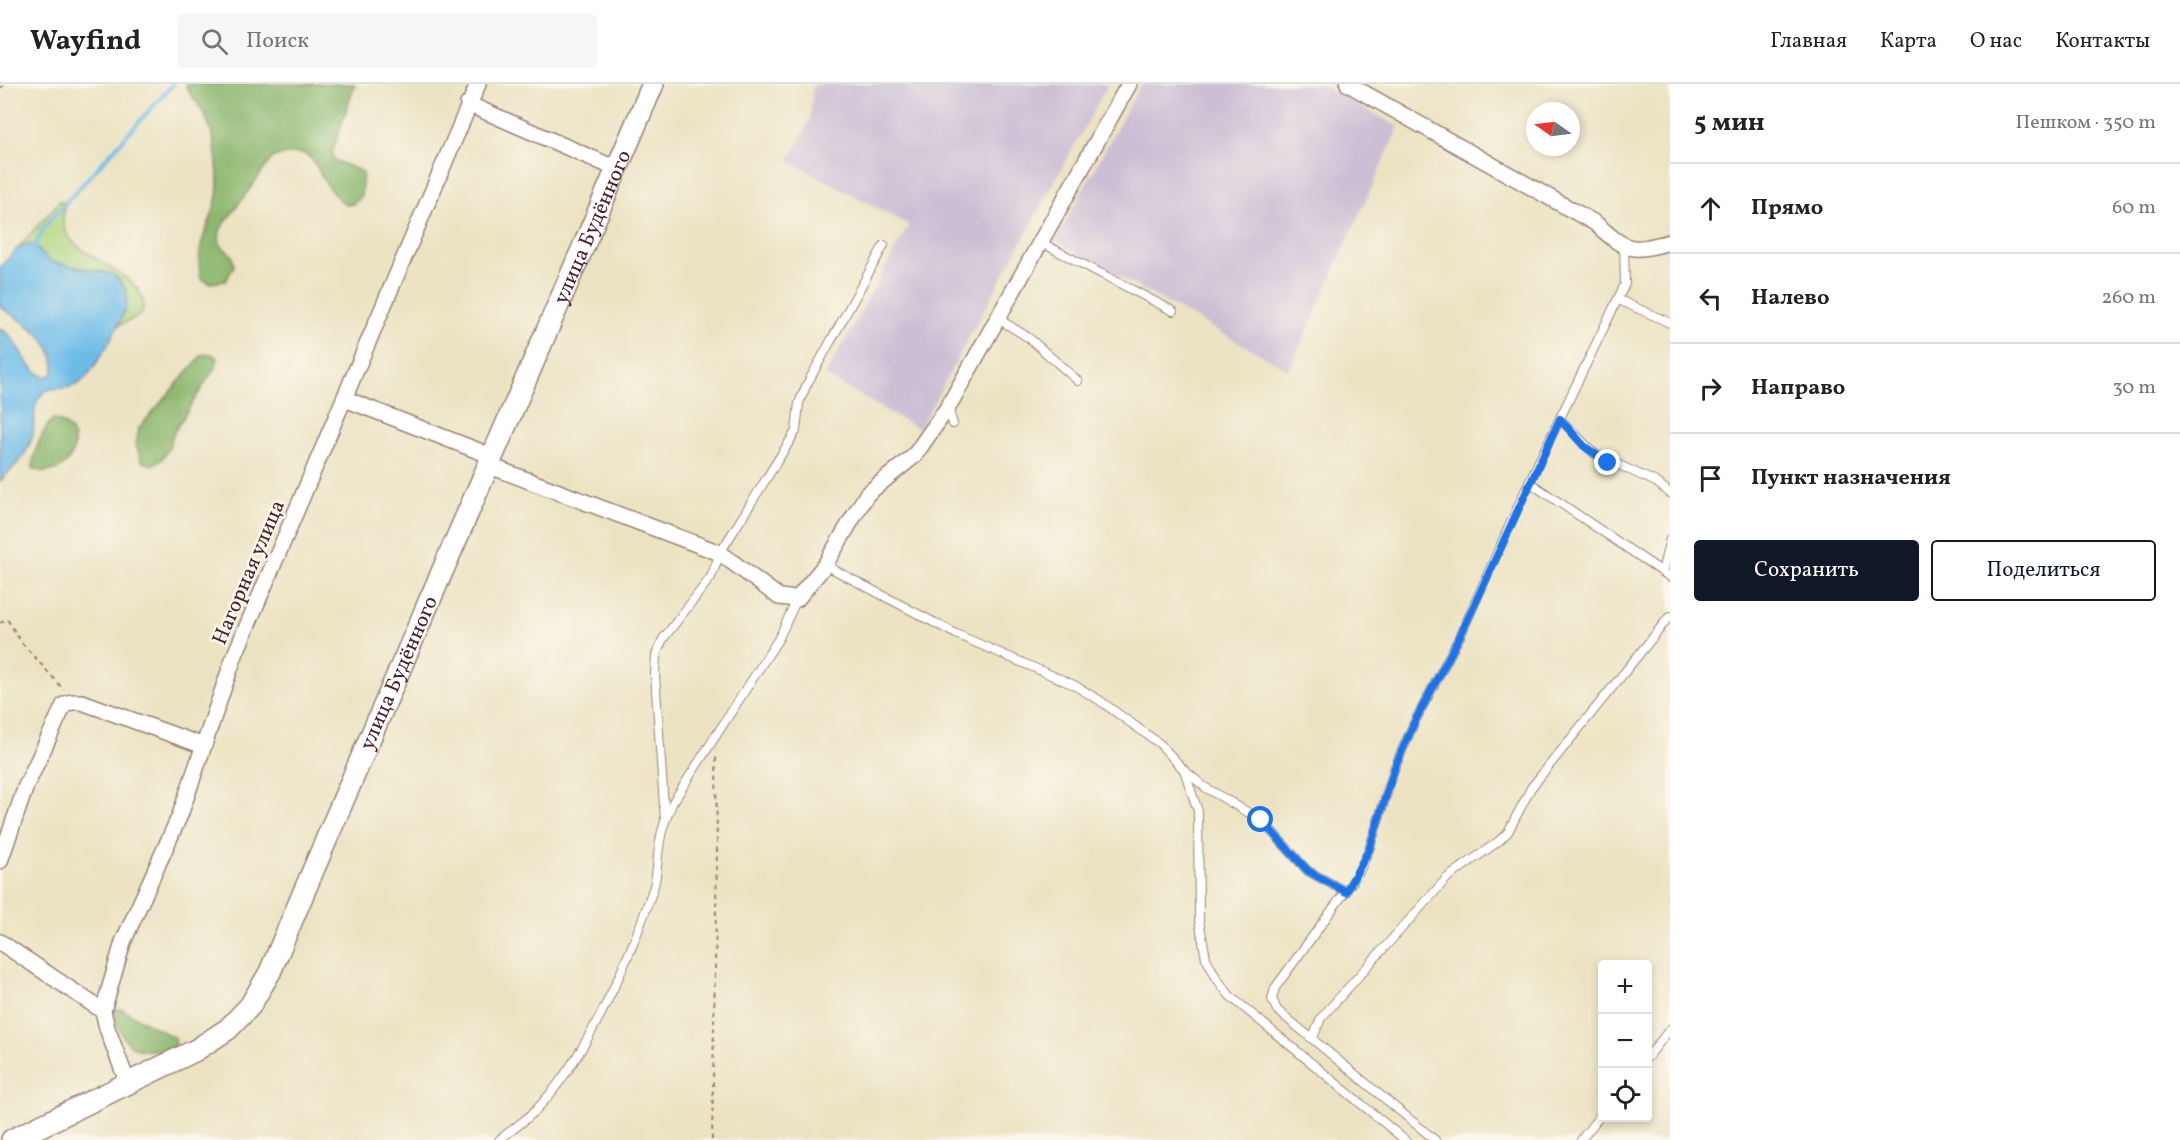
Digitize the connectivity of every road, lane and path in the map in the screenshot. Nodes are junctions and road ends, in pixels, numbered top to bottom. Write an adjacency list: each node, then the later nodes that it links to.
1 (6, 84): 6 (path)
2 (478, 84): 7 (street, Нагорная улица)
3 (653, 84): 8 (main road, улица Будённого)
4 (1129, 84): 9 (street)
5 (1347, 84): 12 (street)
6 (0, 88)
7 (468, 104): 8 (street); 18 (street, Нагорная улица)
8 (617, 169): 22 (main road, улица Будённого)
9 (1040, 242): 14 (lane); 15 (street)
10 (1670, 242): 12 (street)
11 (884, 245): 26 (lane)
12 (1624, 248): 13 (lane)
13 (1618, 300): 16 (lane); 20 (lane)
14 (1173, 311)
15 (998, 318): 17 (lane); 19 (street)
16 (1670, 322)
17 (1078, 381)
18 (345, 399): 22 (street); 35 (street, Нагорная улица)
19 (948, 407): 21 (lane); 27 (street)
20 (1560, 419): 23 (lane); 24 (lane)
21 (953, 424)
22 (492, 462): 26 (street); 45 (main road, улица Будённого)
23 (1529, 482): 28 (lane); 39 (lane)
24 (1670, 493)
25 (1670, 539): 28 (lane)
26 (720, 553): 30 (street); 37 (lane)
27 (825, 565): 30 (street); 36 (lane)
28 (1662, 572): 29 (lane)
29 (1670, 577)
30 (797, 599): 34 (lane)
31 (1670, 616): 43 (lane)
32 (0, 623): 33 (path)
33 (85, 703): 35 (street); 38 (street)
34 (715, 738): 37 (lane); 49 (path)
35 (204, 746): 41 (street, Нагорная улица)
36 (1184, 770): 39 (lane); 50 (lane)
37 (665, 820): 48 (lane)
38 (0, 861)
39 (1346, 892): 43 (lane)
40 (0, 942): 41 (street)
41 (104, 1011): 45 (street, Нагорная улица)
42 (1670, 1029): 44 (lane)
43 (1313, 1038): 51 (lane)
44 (1652, 1051)
45 (128, 1084): 47 (main road, улица Будённого)
46 (1598, 1118): 52 (lane)
47 (12, 1140)
48 (499, 1140)
49 (712, 1140)
50 (1405, 1140)
51 (1435, 1140)
52 (1581, 1140)

